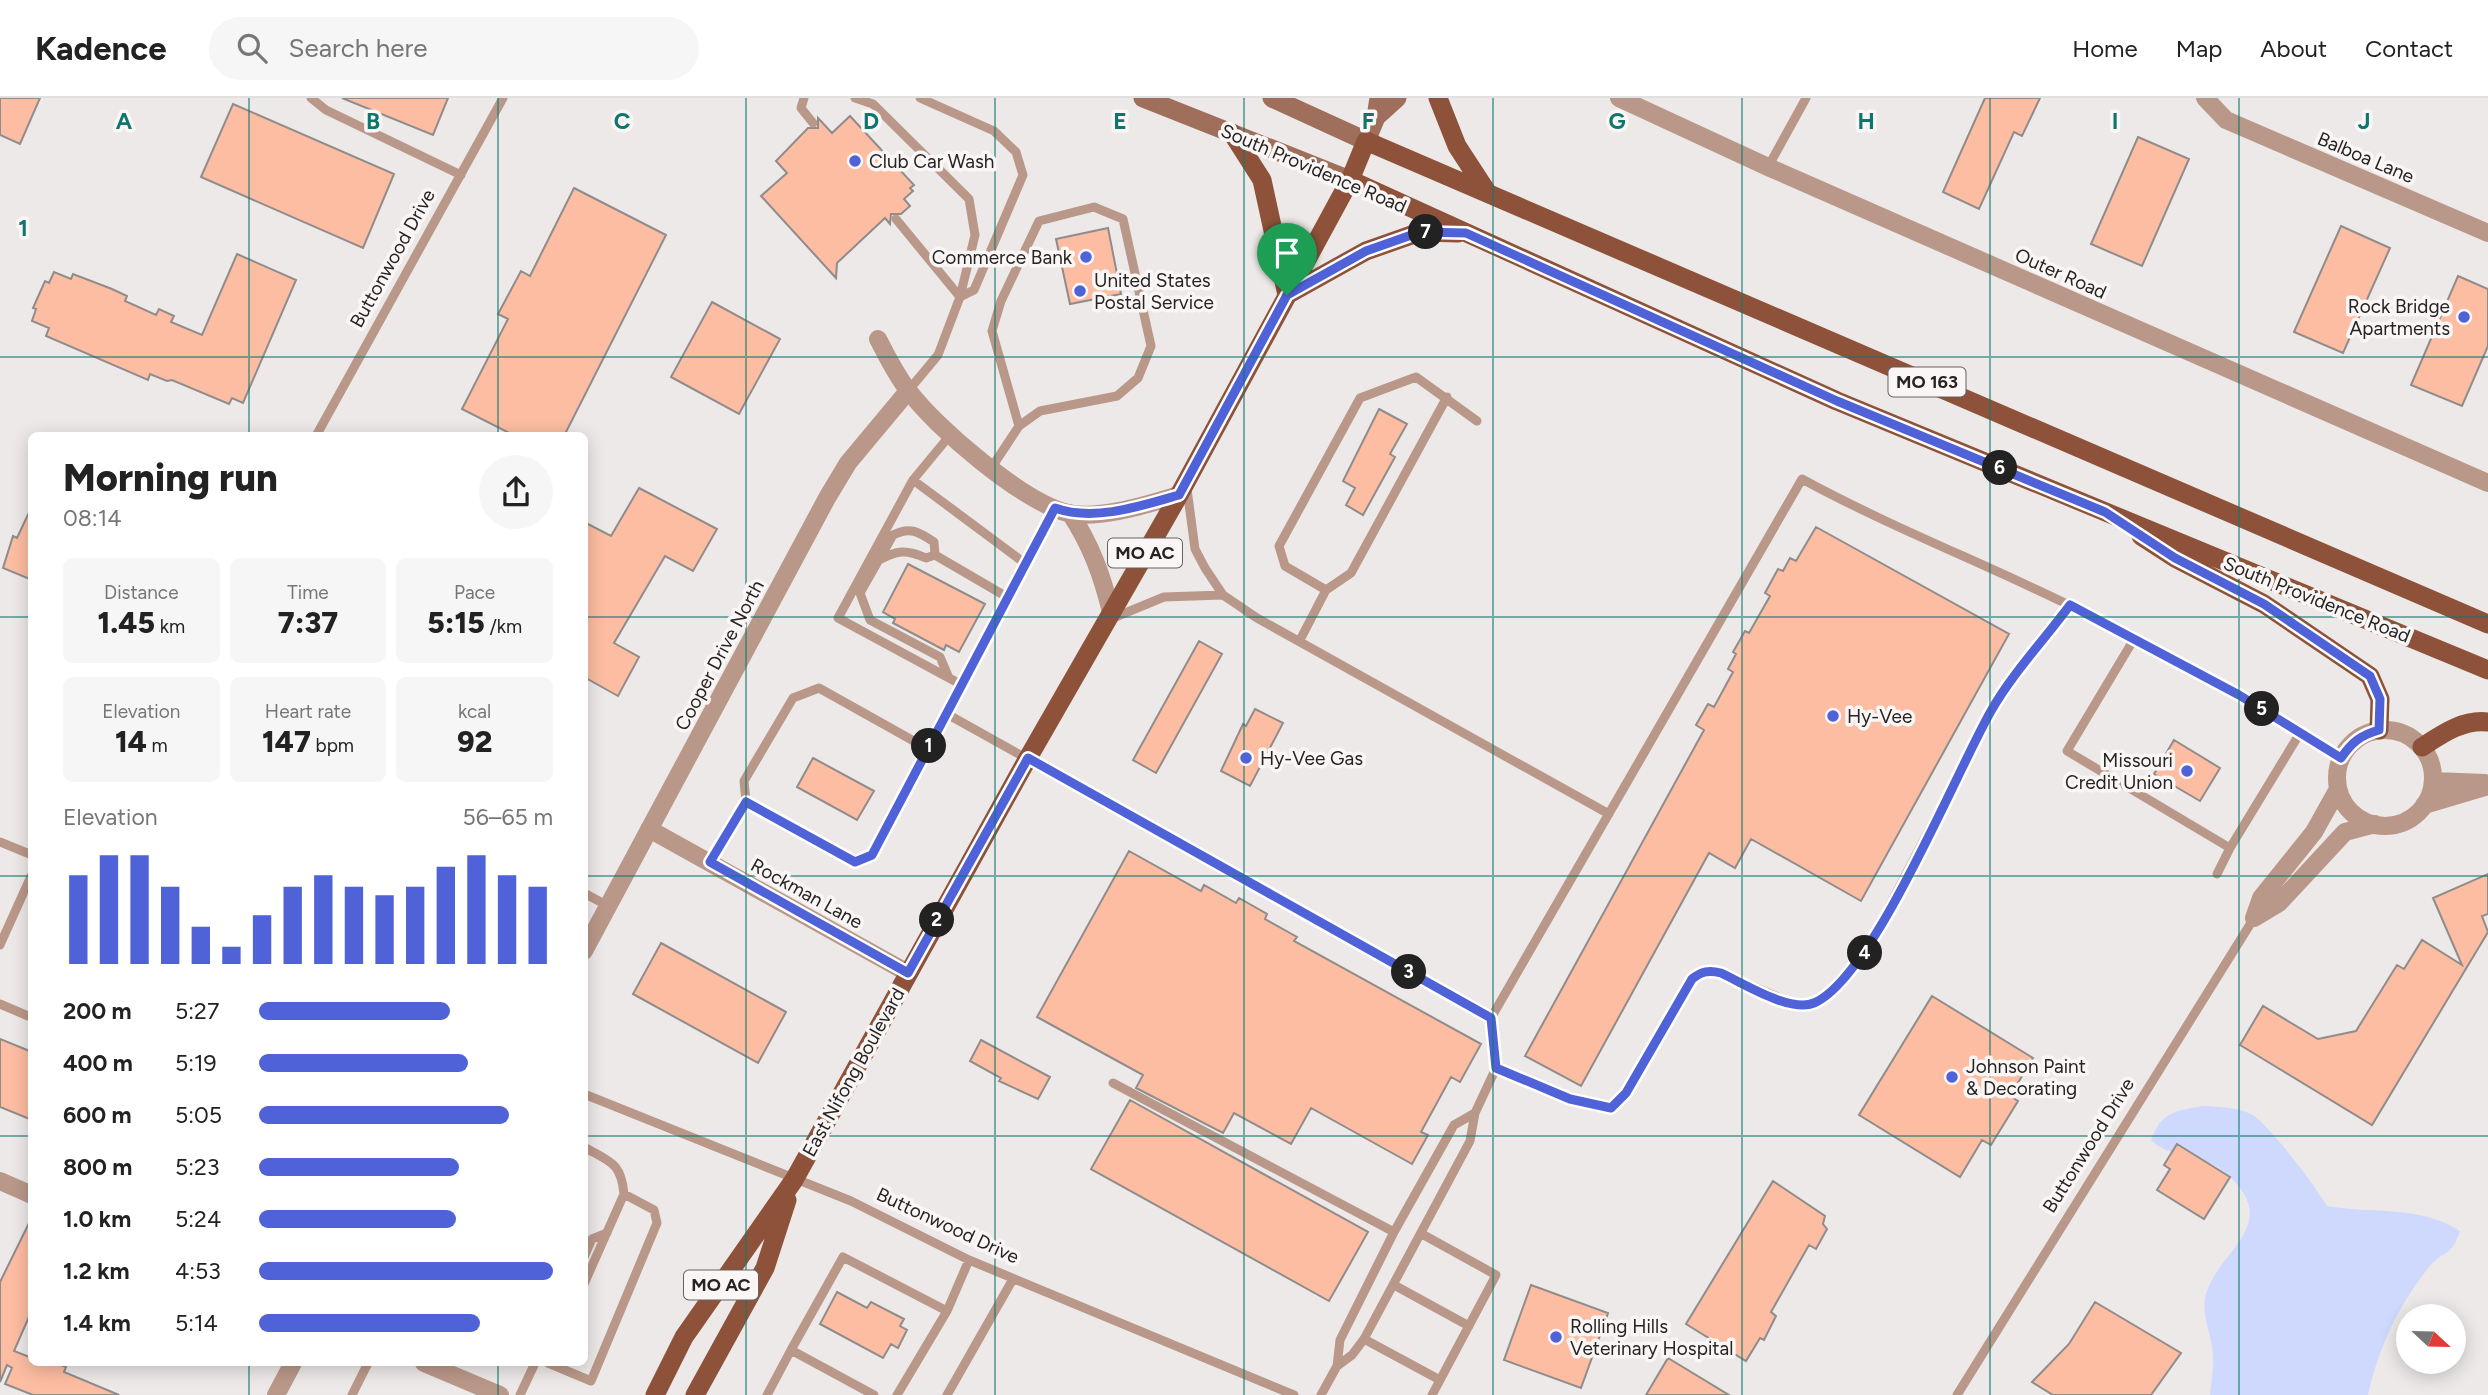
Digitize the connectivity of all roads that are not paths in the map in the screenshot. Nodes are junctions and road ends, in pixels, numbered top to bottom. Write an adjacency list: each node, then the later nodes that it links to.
1 (311, 98): 18 (lane)
2 (503, 98): 18 (lane, Buttonwood Drive)
3 (804, 98): 14 (lane)
4 (855, 98): 25 (lane)
5 (919, 98): 25 (lane)
6 (1143, 98): 15 (main road, South Providence Road / MO 163)
7 (1272, 98): 16 (main road, MO 163)
8 (1397, 98): 13 (main road, East Nifong Boulevard)
9 (1438, 98): 20 (main road)
10 (1619, 98): 17 (street, Outer Road)
11 (1806, 98): 17 (lane)
12 (2205, 98): 23 (street, Balboa Lane)
13 (1378, 108): 16 (main road, East Nifong Boulevard)
14 (813, 122)
15 (1232, 133): 19 (main road, South Providence Road / MO 163); 24 (main road)
16 (1366, 141): 19 (main road, East Nifong Boulevard / MO AC); 20 (main road, MO 163)
17 (1768, 167): 35 (street, Outer Road)
18 (461, 175): 31 (lane, Buttonwood Drive)
19 (1350, 180): 22 (main road, South Providence Road / MO 163); 24 (main road, East Nifong Boulevard / MO AC)
20 (1487, 192): 47 (main road, MO 163)
21 (896, 219): 25 (lane)
22 (1466, 233): 24 (main road); 38 (main road, South Providence Road / MO 163)
23 (2488, 233)
24 (1287, 295): 36 (main road, East Nifong Boulevard / MO AC)
25 (960, 297): 27 (lane)
26 (878, 339): 27 (street)
27 (908, 391): 32 (street); 68 (street, Cooper Drive North)
28 (1447, 397): 29 (lane); 42 (lane); 42 (lane)
29 (1477, 421)
30 (1019, 426): 30 (lane); 33 (lane)
31 (318, 432)
32 (952, 434): 33 (street); 34 (lane)
33 (990, 470): 37 (street)
34 (913, 480): 41 (lane); 51 (lane)
35 (2488, 483)
36 (1182, 488): 37 (street); 43 (lane); 46 (main road, East Nifong Boulevard / MO AC)
37 (1062, 510): 41 (lane); 46 (street)
38 (2105, 512): 50 (main road, South Providence Road / MO 163); 55 (main road)
39 (935, 555): 40 (lane); 40 (lane); 44 (lane)
40 (876, 561): 51 (lane)
41 (1026, 564): 44 (lane)
42 (1326, 590): 49 (lane)
43 (1223, 595): 46 (lane); 49 (lane)
44 (1007, 597): 52 (lane)
45 (2070, 605): 48 (lane); 66 (lane); 84 (lane)
46 (1108, 616): 59 (main road, East Nifong Boulevard / MO AC)
47 (2488, 624)
48 (2134, 639): 56 (lane); 70 (lane)
49 (1300, 640): 66 (lane)
50 (2488, 670)
51 (949, 678): 52 (lane)
52 (962, 685): 53 (lane)
53 (947, 714): 58 (lane); 59 (lane)
54 (2488, 722): 57 (main road)
55 (2379, 730): 57 (street); 60 (street)
56 (2300, 733): 60 (lane); 70 (lane)
57 (2422, 747): 61 (street)
58 (928, 749): 64 (lane); 64 (lane)
59 (1028, 758): 80 (main road, East Nifong Boulevard / MO AC); 83 (lane)
60 (2341, 758): 63 (street, Buttonwood Drive)
61 (2434, 781): 62 (street, Buttonwood Drive); 65 (street)
62 (2488, 784): 65 (street, Buttonwood Drive)
63 (2338, 789): 67 (street); 77 (street, Buttonwood Drive)
64 (746, 802): 72 (lane)
65 (2424, 805): 67 (street, Buttonwood Drive)
66 (1609, 814): 83 (lane)
67 (2375, 824): 77 (street, Buttonwood Drive)
68 (649, 829): 72 (street, Rockman Lane); 76 (street, Cooper Drive North)
69 (0, 842): 71 (lane)
70 (2230, 848): 73 (lane)
71 (28, 853)
72 (710, 862): 80 (street, Rockman Lane)
73 (2217, 874)
74 (28, 883): 79 (lane)
75 (588, 894): 76 (lane)
76 (608, 906): 78 (street, Cooper Drive North)
77 (2254, 918): 125 (lane, Buttonwood Drive)
78 (588, 944)
79 (0, 945)
80 (908, 973): 89 (main road, East Nifong Boulevard / MO AC)
81 (0, 1004): 82 (lane)
82 (28, 1013)
83 (1491, 1018): 84 (lane)
84 (1496, 1068): 87 (lane)
85 (1113, 1083): 93 (lane)
86 (588, 1096): 89 (lane, Buttonwood Drive)
87 (1475, 1113): 93 (lane); 95 (lane)
88 (588, 1150): 92 (lane)
89 (794, 1180): 97 (lane, Buttonwood Drive); 116 (main road, East Nifong Boulevard / MO AC); 117 (main road, East Nifong Boulevard / MO AC)
90 (0, 1181): 91 (street)
91 (28, 1193)
92 (624, 1194): 94 (lane); 109 (lane)
93 (1394, 1232): 110 (lane)
94 (607, 1233): 96 (lane); 98 (lane)
95 (1422, 1234): 100 (lane); 102 (lane)
96 (588, 1248)
97 (969, 1260): 99 (lane, Buttonwood Drive); 101 (lane)
98 (588, 1275)
99 (1013, 1279): 121 (lane); 122 (lane, Buttonwood Drive)
100 (1394, 1285): 102 (lane); 103 (lane)
101 (947, 1311): 104 (lane); 120 (lane)
102 (1469, 1326): 111 (lane)
103 (1364, 1339): 110 (lane); 111 (lane)
104 (791, 1350): 118 (lane); 119 (lane)
105 (291, 1366): 112 (street)
106 (366, 1366): 113 (lane)
107 (431, 1366): 114 (street)
108 (534, 1366): 115 (lane)
109 (556, 1366)
110 (1336, 1366): 123 (lane)
111 (1440, 1380): 124 (lane)
112 (276, 1395)
113 (352, 1395)
114 (500, 1395)
115 (520, 1395)
116 (655, 1395)
117 (695, 1395)
118 (767, 1395)
119 (874, 1395)
120 (897, 1395)
121 (947, 1395)
122 (1294, 1395)
123 (1321, 1395)
124 (1432, 1395)
125 (1957, 1395)

